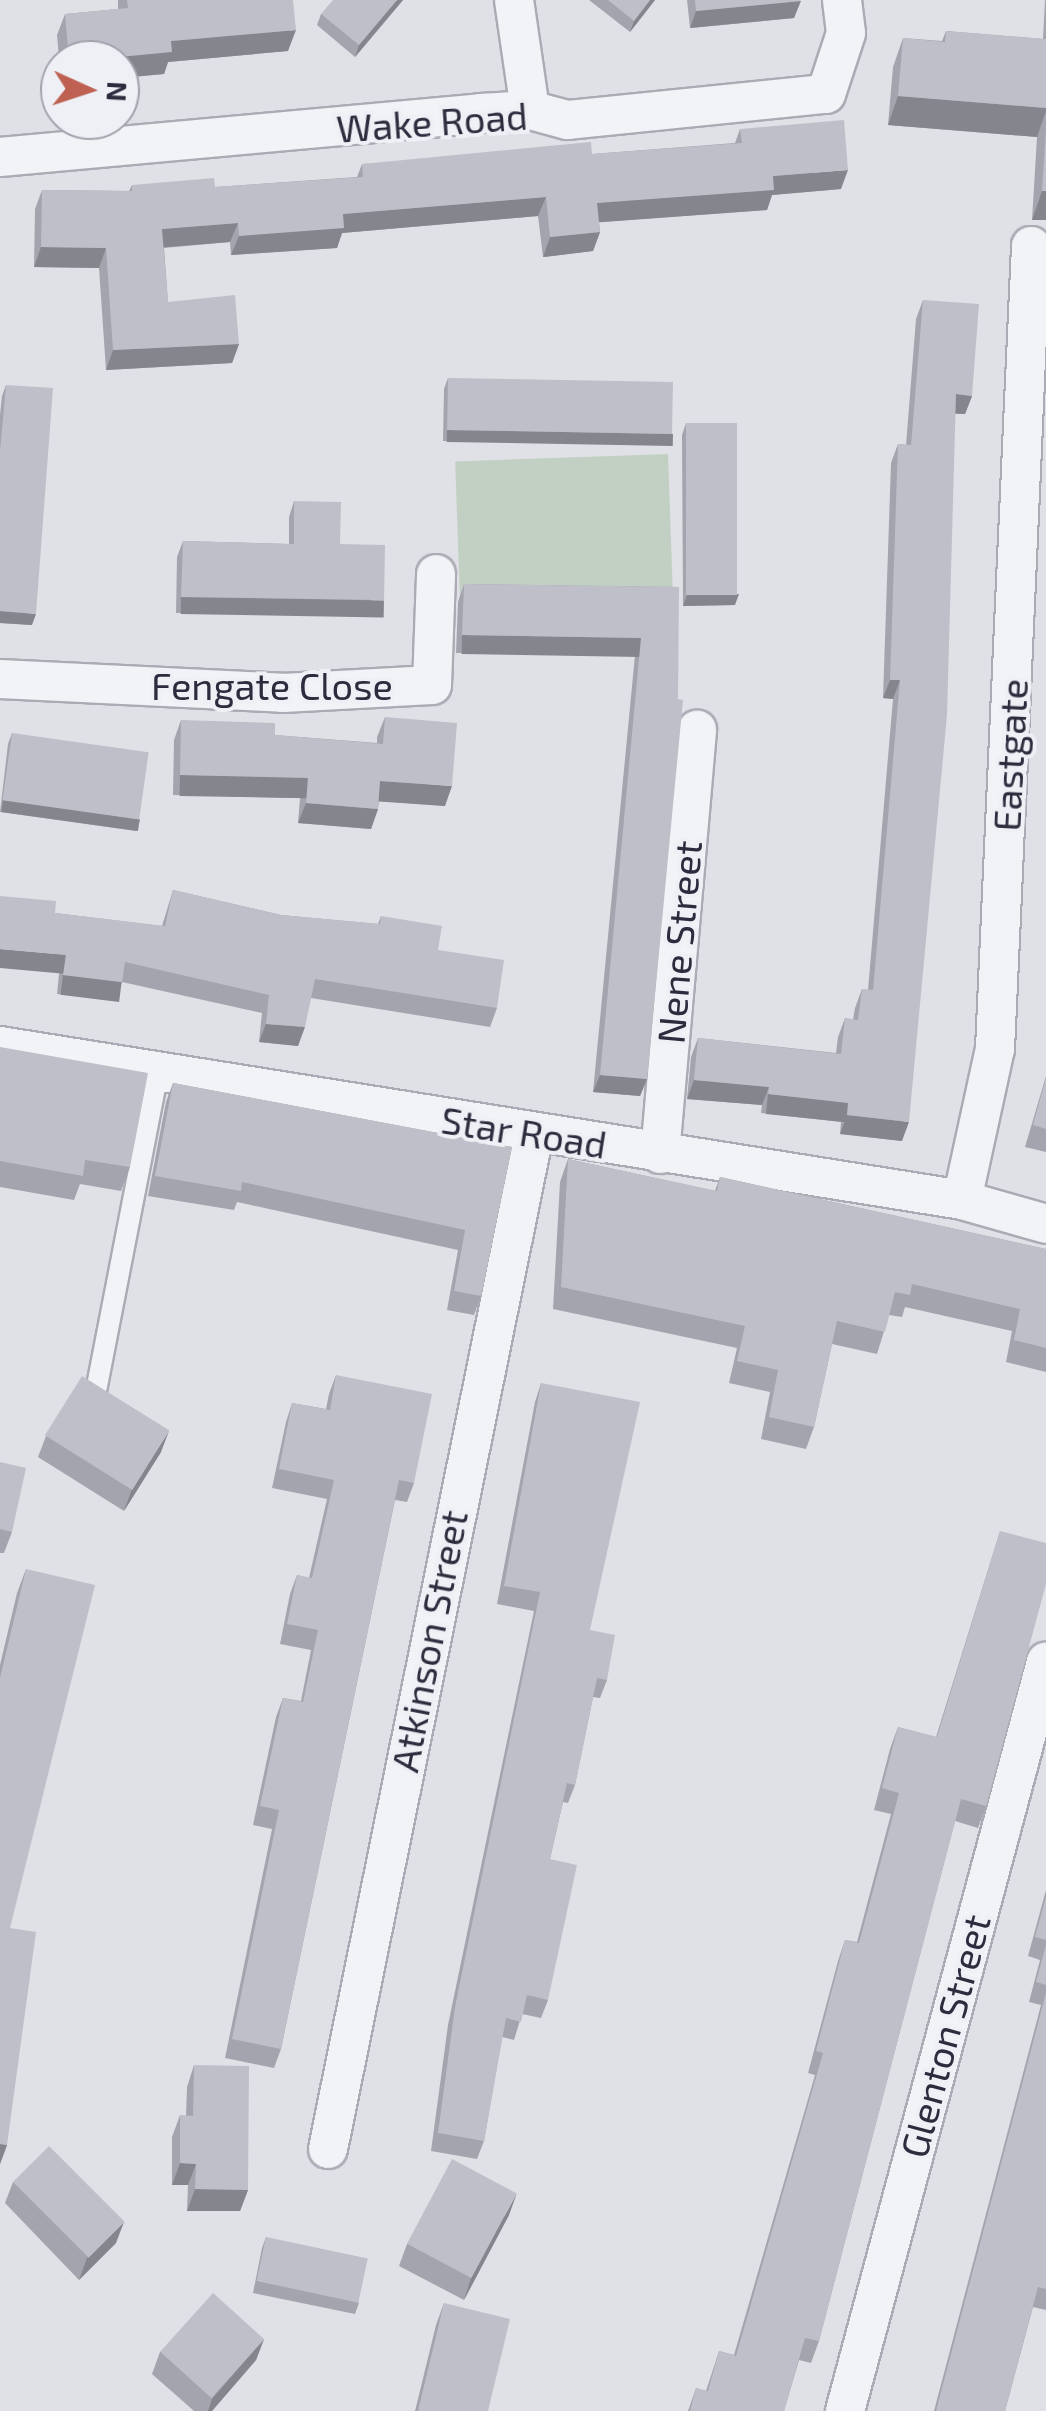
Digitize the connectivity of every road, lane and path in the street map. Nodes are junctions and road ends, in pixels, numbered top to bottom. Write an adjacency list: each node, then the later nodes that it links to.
1 (514, 0): 3 (street)
2 (842, 0): 3 (street, Wake Road)
3 (530, 110): 4 (street, Wake Road)
4 (0, 157)
5 (1032, 246): 13 (street, Eastgate)
6 (436, 574): 7 (street, Fengate Close)
7 (0, 679)
8 (697, 730): 12 (street, Nene Street)
9 (0, 1046): 10 (street, Star Road)
10 (158, 1072): 11 (street, Star Road); 15 (lane)
11 (534, 1134): 12 (street, Star Road); 17 (street, Atkinson Street)
12 (660, 1154): 13 (street, Star Road)
13 (962, 1200): 14 (street, Star Road)
14 (1046, 1224)
15 (96, 1390)
16 (1046, 1662): 18 (street, Glenton Street)
17 (328, 2149)
18 (845, 2411)

